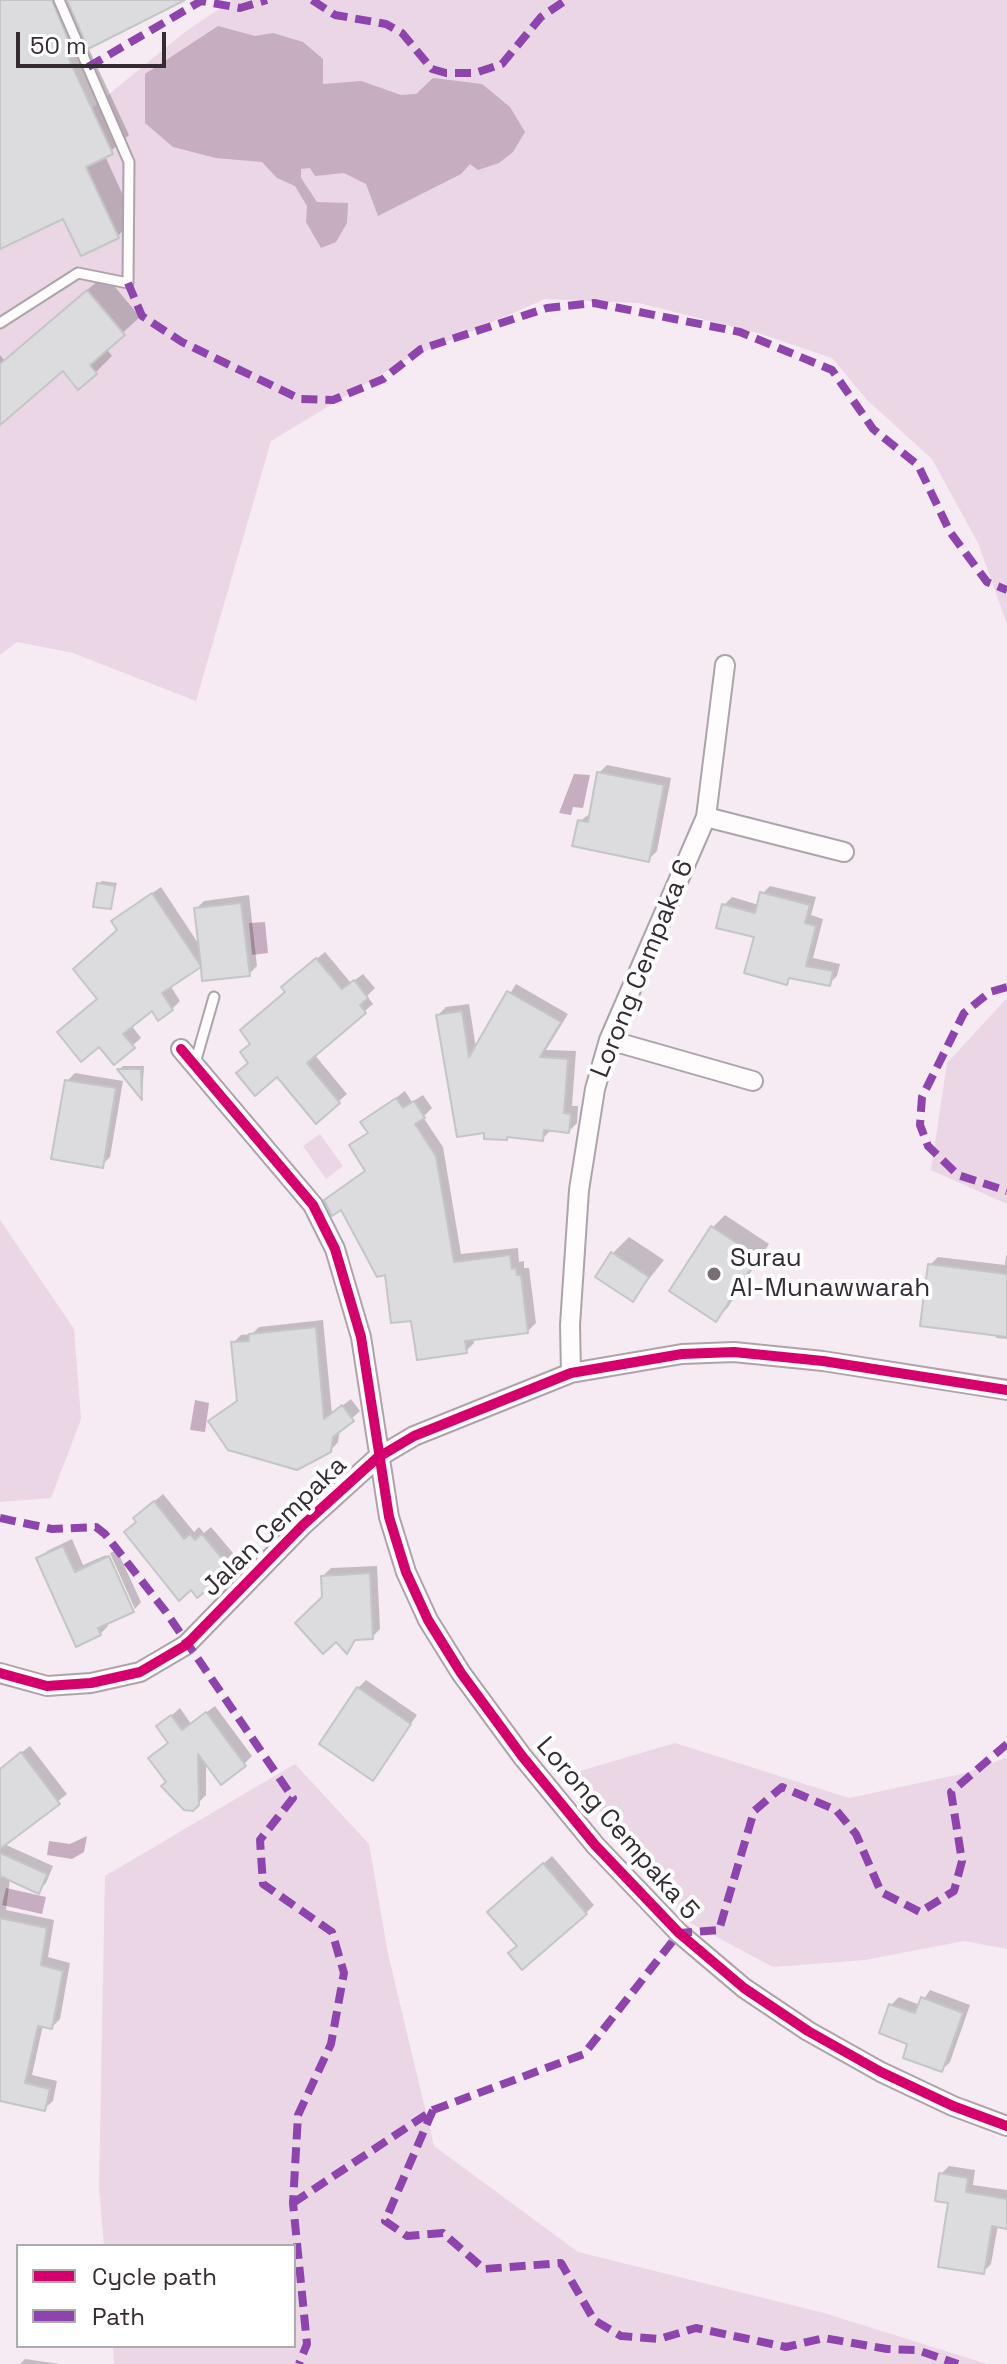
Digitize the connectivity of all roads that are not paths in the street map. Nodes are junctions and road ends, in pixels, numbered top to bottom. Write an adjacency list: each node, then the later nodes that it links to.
1 (59, 0): 2 (lane)
2 (0, 323)
3 (725, 665): 4 (street, Lorong Cempaka 6)
4 (706, 817): 5 (street); 7 (street, Lorong Cempaka 6)
5 (844, 852)
6 (214, 997): 9 (lane)
7 (609, 1040): 10 (street); 11 (street, Lorong Cempaka 6)
8 (181, 1049): 9 (street, Lorong Cempaka 5)
9 (194, 1064): 13 (street, Lorong Cempaka 5)
10 (753, 1081)
11 (571, 1373): 12 (street, Jalan Cempaka); 13 (street, Jalan Cempaka)
12 (1007, 1390)
13 (377, 1458): 14 (street, Jalan Cempaka); 15 (street, Lorong Cempaka 5)
14 (0, 1673)
15 (1007, 2126)

